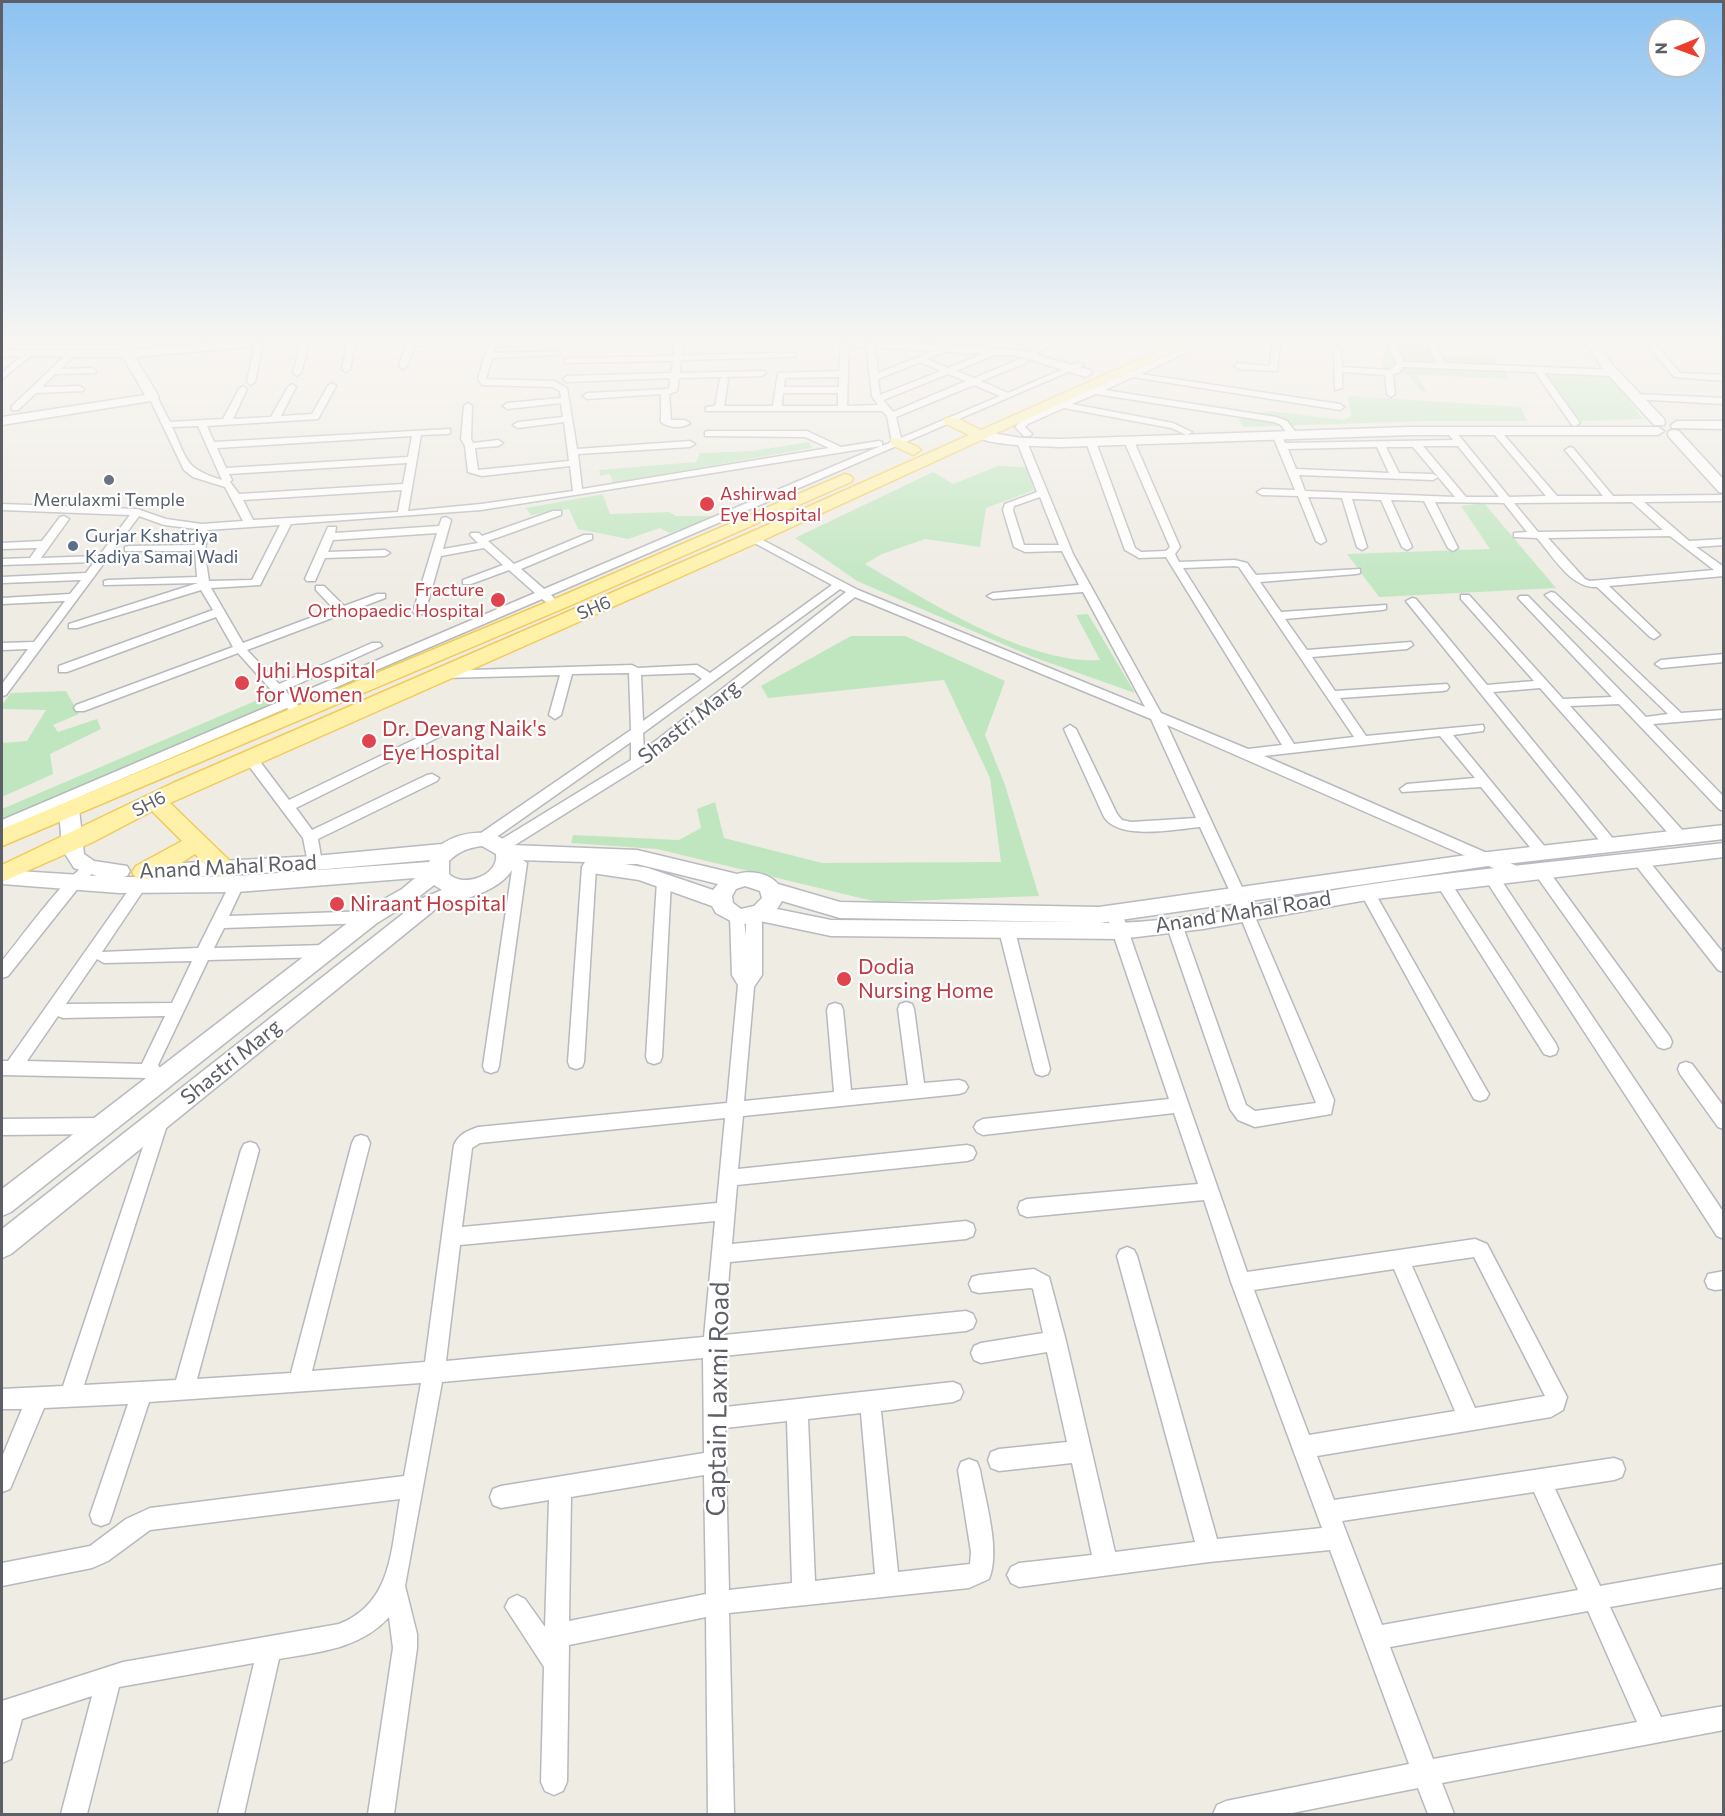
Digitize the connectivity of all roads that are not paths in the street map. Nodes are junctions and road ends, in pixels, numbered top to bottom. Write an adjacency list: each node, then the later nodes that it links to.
1 (168, 428): 45 (street)
2 (203, 428): 33 (street)
3 (467, 428): 34 (street)
4 (569, 428): 38 (street)
5 (896, 428): 35 (street)
6 (964, 428): 35 (main road)
7 (968, 428): 78 (main road, SH6)
8 (984, 428): 25 (street)
9 (1022, 428): 25 (street)
10 (1177, 428): 20 (street)
11 (1284, 428): 24 (street)
12 (1469, 428): 24 (street)
13 (1568, 428): 16 (street)
14 (1667, 428): 19 (street)
15 (1699, 428): 19 (street)
16 (1495, 430): 18 (street); 56 (street)
17 (447, 431): 22 (street)
18 (1450, 431): 24 (street); 29 (street)
19 (1678, 431): 21 (street); 42 (street)
20 (1187, 432): 24 (street); 25 (street)
21 (1724, 432)
22 (417, 433): 33 (street); 39 (street)
23 (708, 434): 36 (street)
24 (1285, 436): 26 (street); 31 (street); 41 (street)
25 (1025, 438): 27 (street); 50 (street)
26 (1129, 441): 27 (street); 95 (street)
27 (1091, 442): 95 (street)
28 (498, 443): 34 (street)
29 (1460, 443): 32 (street); 60 (street)
30 (690, 444): 38 (street)
31 (1380, 444): 32 (street); 43 (street)
32 (1416, 444): 61 (street)
33 (212, 445): 40 (street)
34 (470, 446): 38 (street)
35 (905, 446): 36 (street); 121 (main road)
36 (838, 449): 49 (street)
37 (1570, 450): 55 (street)
38 (573, 458): 49 (street)
39 (412, 460): 40 (street); 46 (street)
40 (223, 471): 45 (street)
41 (1293, 472): 43 (street); 51 (street)
42 (1717, 474): 47 (street)
43 (1396, 476): 44 (street)
44 (1433, 477)
45 (229, 485): 53 (street)
46 (407, 487): 53 (street); 65 (street)
47 (1724, 489)
48 (1262, 492): 51 (street)
49 (578, 493): 63 (street)
50 (1043, 493): 88 (street); 88 (street)
51 (1302, 493): 52 (street); 80 (street)
52 (1346, 495): 54 (street); 85 (street)
53 (236, 497): 70 (street)
54 (1385, 497): 59 (street); 86 (street)
55 (1609, 497): 56 (street); 57 (street)
56 (1554, 498): 60 (street)
57 (1634, 498): 58 (street); 73 (street)
58 (1724, 498)
59 (1428, 499): 61 (street); 89 (street)
60 (1507, 499): 61 (street); 75 (street)
61 (1463, 500)
62 (2, 507): 64 (street)
63 (449, 509): 65 (street); 72 (street)
64 (137, 513): 71 (street); 94 (street)
65 (403, 513): 67 (street)
66 (556, 513): 79 (street)
67 (336, 518): 69 (street); 76 (street)
68 (64, 519): 82 (street)
69 (287, 521): 70 (street); 106 (street)
70 (249, 523): 71 (street)
71 (202, 527): 87 (street)
72 (443, 529): 76 (street); 92 (street)
73 (1672, 533): 75 (street); 83 (street)
74 (1518, 535): 75 (street)
75 (1538, 535): 110 (street)
76 (328, 537): 93 (street)
77 (588, 537): 98 (street)
78 (753, 538): 109 (street); 143 (main road, SH6)
79 (481, 540): 92 (street); 98 (street)
80 (1321, 541)
81 (1724, 542): 83 (street)
82 (46, 544): 84 (street); 96 (street)
83 (1686, 544): 100 (street)
84 (2, 546)
85 (1362, 547)
86 (1407, 547)
87 (200, 548): 90 (street); 106 (street)
88 (1066, 548): 112 (street)
89 (1453, 548)
90 (129, 549)
91 (385, 553): 93 (street)
92 (436, 553): 126 (street)
93 (321, 555): 103 (street)
94 (102, 559): 96 (street); 101 (street)
95 (1173, 560): 104 (street); 166 (street)
96 (33, 561): 97 (street); 102 (street)
97 (2, 562)
98 (512, 567): 107 (street); 121 (street)
99 (1356, 571): 104 (street)
100 (1723, 573): 110 (street)
101 (89, 576): 102 (street); 117 (street)
102 (18, 579): 105 (street); 120 (street)
103 (311, 579)
104 (1252, 579): 127 (street)
105 (2, 580)
106 (204, 582): 108 (street); 125 (street); 128 (street)
107 (467, 582)
108 (108, 583)
109 (840, 584): 113 (street); 144 (street, Shastri Marg)
110 (1601, 584): 129 (street)
111 (320, 588): 124 (street)
112 (1087, 588): 116 (street); 157 (street)
113 (854, 591): 157 (street); 170 (street, Shastri Marg)
114 (1551, 595): 138 (street)
115 (381, 596): 124 (street)
116 (993, 596)
117 (73, 597): 120 (street); 130 (street)
118 (1465, 597): 145 (street)
119 (1524, 598): 141 (street)
120 (2, 599)
121 (550, 600): 153 (main road)
122 (1412, 601): 147 (street)
123 (1382, 607): 127 (street)
124 (342, 611): 134 (street)
125 (219, 612): 134 (street); 139 (street)
126 (419, 612)
127 (1277, 616): 135 (street)
128 (73, 626)
129 (1654, 635)
130 (37, 645): 132 (street); 149 (street)
131 (1407, 645): 135 (street)
132 (2, 646)
133 (376, 646): 148 (street)
134 (240, 649): 148 (street); 154 (street)
135 (1304, 654): 150 (street)
136 (1724, 658): 137 (street)
137 (1661, 664)
138 (1627, 668): 141 (street); 158 (street)
139 (63, 669)
140 (567, 670): 142 (street); 143 (street); 156 (street)
141 (1593, 670): 151 (street)
142 (635, 672): 144 (street); 163 (street)
143 (440, 674): 169 (main road, SH6)
144 (710, 679): 163 (street, Shastri Marg)
145 (1543, 684): 147 (street); 152 (street)
146 (1443, 687): 150 (street)
147 (1484, 688): 187 (street)
148 (277, 689): 153 (street)
149 (2, 692)
150 (1332, 695): 165 (street)
151 (1621, 700): 152 (street); 159 (street)
152 (1560, 703): 183 (street)
153 (294, 707): 176 (main road)
154 (80, 708)
155 (1724, 714): 158 (street)
156 (555, 715)
157 (1156, 717): 168 (street); 179 (street)
158 (1678, 717): 159 (street)
159 (1642, 722): 177 (street)
160 (1478, 728): 164 (street)
161 (1070, 729): 179 (street)
162 (438, 732): 178 (street)
163 (637, 732): 170 (street); 189 (street, Shastri Marg)
164 (1444, 732): 165 (street); 173 (street)
165 (1363, 741): 166 (street)
166 (1291, 748): 167 (street)
167 (1276, 750): 168 (street); 171 (street)
168 (1246, 753): 171 (street)
169 (250, 758): 175 (main road, SH6); 178 (street)
170 (638, 762): 189 (street, Shastri Marg)
171 (1286, 771): 196 (street)
172 (432, 778): 182 (street)
173 (1485, 782): 174 (street); 193 (street)
174 (1407, 789)
175 (155, 801): 185 (main road, SH6); 186 (main road)
176 (70, 802): 180 (street); 184 (main road); 185 (street)
177 (1724, 806)
178 (287, 807): 182 (street)
179 (1205, 822): 208 (street)
180 (2, 825)
181 (1724, 832): 183 (street, Anand Mahal Road)
182 (310, 837): 191 (street)
183 (1680, 837): 187 (street, Anand Mahal Road)
184 (2, 838)
185 (71, 842): 195 (street); 197 (main road, SH6)
186 (198, 843): 198 (main road); 199 (main road)
187 (1612, 846): 193 (street, Anand Mahal Road)
188 (1724, 850): 190 (street, Anand Mahal Road)
189 (504, 852): 192 (street); 194 (street); 201 (street); 204 (street, Shastri Marg); 229 (street)
190 (1639, 859): 193 (street, Anand Mahal Road); 218 (street)
191 (315, 863): 192 (street, Anand Mahal Road); 198 (street, Anand Mahal Road)
192 (440, 864): 198 (street, Anand Mahal Road); 204 (street); 210 (street, Shastri Marg)
193 (1534, 866): 196 (street, Anand Mahal Road); 196 (street, Anand Mahal Road); 224 (street)
194 (589, 867): 200 (street); 227 (street)
195 (90, 868): 199 (street, Anand Mahal Road); 202 (street)
196 (1490, 868): 203 (street, Anand Mahal Road); 208 (street, Anand Mahal Road); 255 (street)
197 (2, 875): 202 (street, Anand Mahal Road)
198 (231, 876): 199 (street, Anand Mahal Road); 211 (street)
199 (142, 879): 202 (street, Anand Mahal Road); 228 (street)
200 (664, 881): 207 (street); 226 (street)
201 (736, 881): 205 (street); 207 (street)
202 (74, 883): 219 (street)
203 (1444, 884): 206 (street, Anand Mahal Road); 225 (street)
204 (466, 889): 241 (street, Shastri Marg)
205 (771, 890): 209 (street); 212 (street, Anand Mahal Road)
206 (1366, 892): 208 (street, Anand Mahal Road); 236 (street)
207 (721, 901): 209 (street)
208 (1243, 905): 212 (street, Anand Mahal Road); 213 (street, Anand Mahal Road); 213 (street)
209 (751, 915): 214 (street, Anand Mahal Road); 240 (street, Captain Laxmi Road)
210 (370, 917): 211 (street); 215 (street, Shastri Marg)
211 (219, 922): 216 (street)
212 (1117, 922): 213 (street, Anand Mahal Road); 214 (street, Anand Mahal Road); 239 (street)
213 (1174, 924)
214 (1008, 931): 230 (street)
215 (327, 951): 216 (street); 233 (street, Shastri Marg)
216 (204, 953): 217 (street); 220 (street)
217 (104, 957)
218 (1724, 966)
219 (2, 972)
220 (177, 1009): 223 (street); 232 (street)
221 (906, 1009): 235 (street)
222 (835, 1010): 237 (street)
223 (63, 1011)
224 (1664, 1042)
225 (1550, 1049)
226 (654, 1057)
227 (576, 1062)
228 (8, 1064): 232 (street)
229 (491, 1066)
230 (1042, 1069)
231 (1686, 1069): 238 (street)
232 (147, 1071): 233 (street)
233 (171, 1072): 243 (street, Shastri Marg)
234 (959, 1087): 235 (street)
235 (917, 1090): 237 (street)
236 (1480, 1094)
237 (843, 1097): 240 (street)
238 (1716, 1101): 242 (street)
239 (1180, 1105): 245 (street); 250 (street)
240 (734, 1108): 249 (street, Captain Laxmi Road); 256 (street)
241 (160, 1119): 257 (street, Shastri Marg); 272 (street)
242 (1724, 1122)
243 (102, 1126): 244 (street); 251 (street, Shastri Marg)
244 (2, 1127)
245 (983, 1127)
246 (361, 1143): 268 (street)
247 (250, 1150): 269 (street)
248 (967, 1153): 249 (street)
249 (728, 1178): 253 (street, Captain Laxmi Road)
250 (1210, 1191): 252 (street); 261 (street)
251 (2, 1204)
252 (1027, 1208)
253 (725, 1211): 256 (street); 258 (street, Captain Laxmi Road)
254 (966, 1230): 258 (street)
255 (1724, 1230)
256 (451, 1237): 267 (street)
257 (2, 1245)
258 (721, 1254): 265 (street, Captain Laxmi Road)
259 (1127, 1256): 293 (street)
260 (1399, 1258): 261 (street); 278 (street); 278 (street)
261 (1242, 1282): 279 (street)
262 (979, 1284): 264 (street)
263 (966, 1321): 265 (street)
264 (1056, 1341): 266 (street); 280 (street)
265 (713, 1347): 267 (street); 277 (street, Captain Laxmi Road)
266 (981, 1353)
267 (434, 1371): 268 (street); 287 (street)
268 (299, 1382): 269 (street)
269 (184, 1389): 270 (street)
270 (142, 1392): 272 (street); 291 (street)
271 (953, 1392): 275 (street)
272 (70, 1395): 273 (street)
273 (38, 1397): 274 (street); 286 (street)
274 (2, 1399)
275 (870, 1401): 276 (street); 298 (street)
276 (797, 1410): 277 (street); 300 (street)
277 (714, 1419): 282 (street, Captain Laxmi Road)
278 (1469, 1420): 279 (street)
279 (1304, 1447): 290 (street)
280 (1080, 1450): 281 (street); 294 (street)
281 (999, 1460)
282 (715, 1462): 288 (street); 302 (street, Captain Laxmi Road)
283 (1614, 1469): 285 (street)
284 (969, 1470): 298 (street)
285 (1540, 1480): 290 (street); 301 (street)
286 (2, 1481)
287 (414, 1486): 295 (street); 299 (street)
288 (560, 1487): 289 (street); 304 (street)
289 (501, 1497)
290 (1328, 1512): 292 (street)
291 (101, 1515)
292 (1338, 1538): 293 (street); 305 (street)
293 (1209, 1551): 294 (street)
294 (1106, 1565): 296 (street)
295 (2, 1574)
296 (1019, 1575)
297 (1724, 1575): 301 (street)
298 (888, 1585): 300 (street)
299 (394, 1587): 306 (street); 317 (street)
300 (804, 1593): 302 (street)
301 (1592, 1599): 305 (street); 311 (street)
302 (717, 1603): 304 (street); 318 (street, Captain Laxmi Road)
303 (517, 1607): 307 (street)
304 (557, 1635): 307 (street)
305 (1375, 1638): 313 (street)
306 (269, 1648): 308 (street); 316 (street)
307 (557, 1665): 314 (street)
308 (109, 1678): 309 (street); 315 (street)
309 (7, 1712): 312 (street)
310 (1724, 1718): 311 (street)
311 (1654, 1731): 313 (street)
312 (2, 1750)
313 (1426, 1773): 319 (street); 320 (street)
314 (554, 1782)
315 (74, 1815)
316 (231, 1815)
317 (381, 1815)
318 (721, 1815)
319 (1226, 1815)
320 (1441, 1815)

